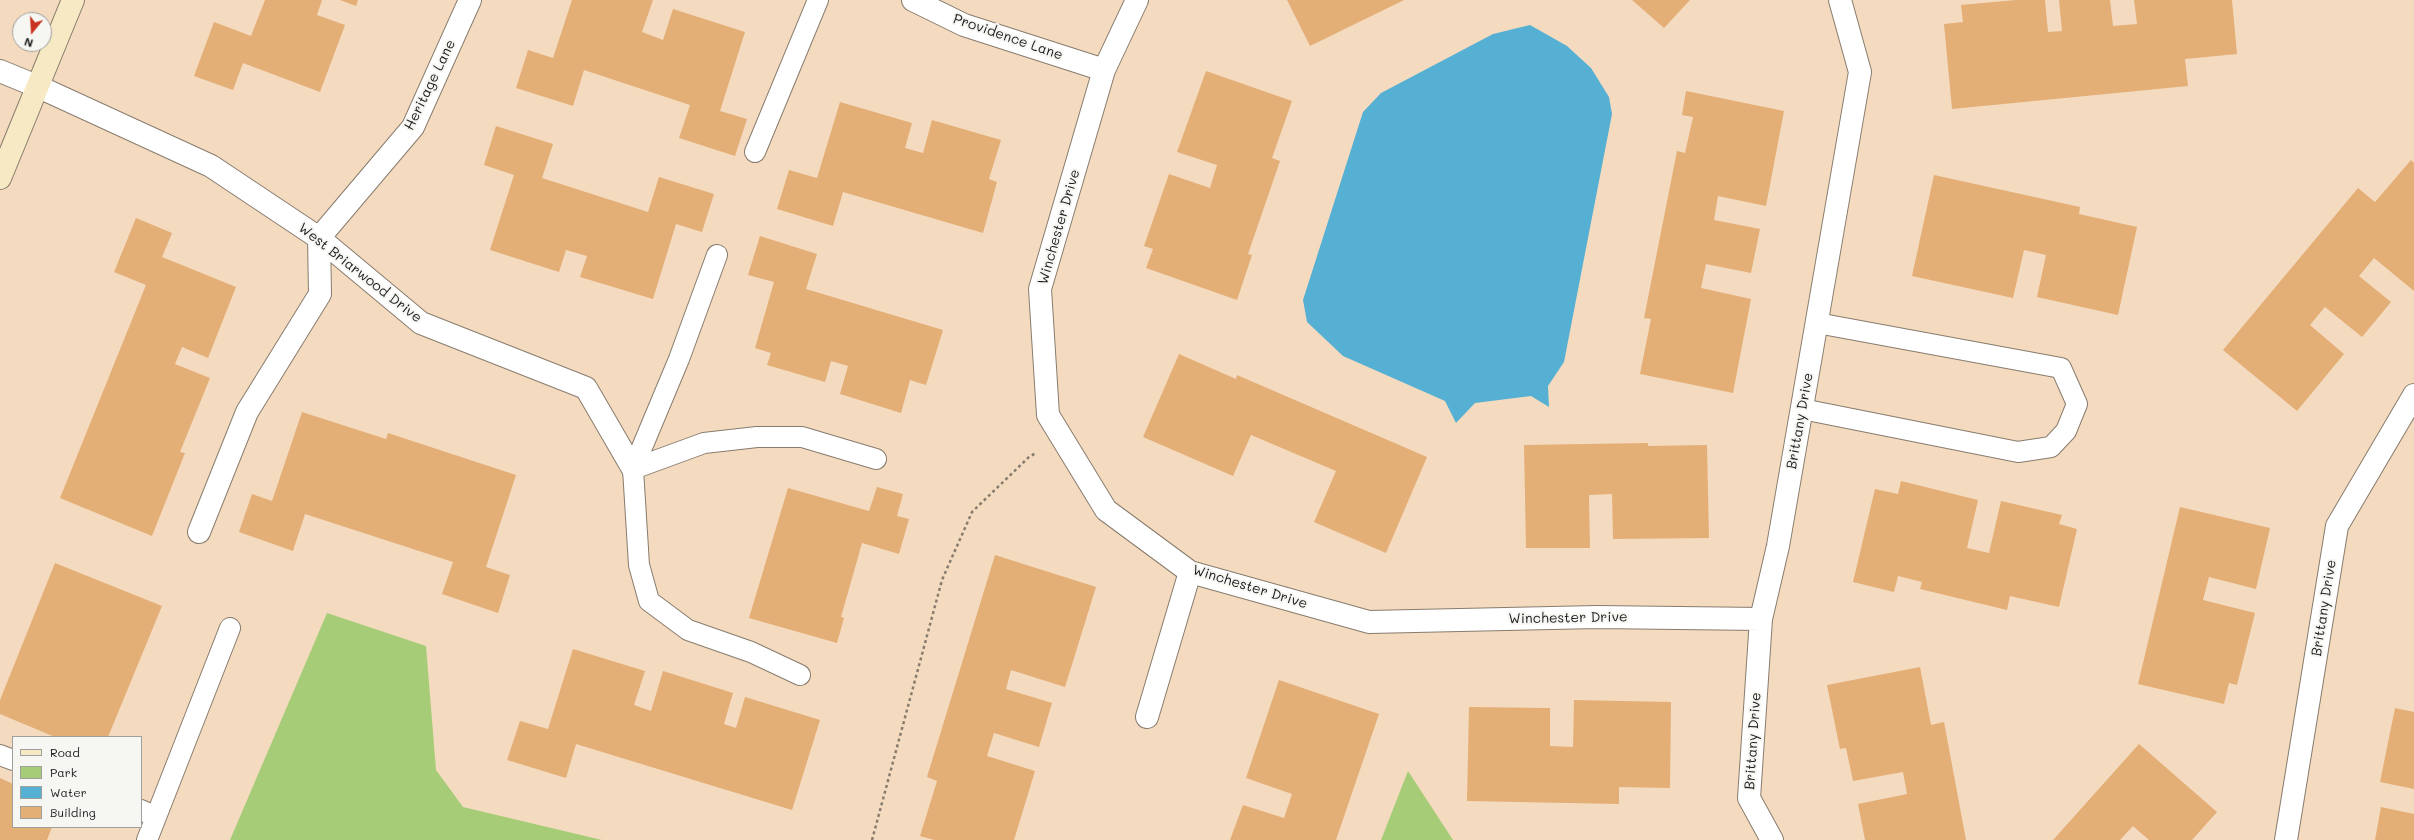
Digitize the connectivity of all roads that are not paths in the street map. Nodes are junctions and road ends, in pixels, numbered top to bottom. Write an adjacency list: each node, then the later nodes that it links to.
1 (74, 0): 9 (main road)
2 (470, 0): 12 (street, Heritage Lane)
3 (818, 0): 10 (lane)
4 (913, 0): 7 (street, Providence Lane)
5 (1137, 0): 7 (street, Winchester Drive)
6 (1840, 0): 14 (street, Brittany Drive)
7 (1104, 70): 20 (street, Winchester Drive)
8 (0, 71): 9 (street, West Briarwood Drive)
9 (39, 87): 11 (main road); 12 (street, West Briarwood Drive)
10 (755, 152)
11 (0, 178)
12 (319, 238): 18 (street, West Briarwood Drive); 19 (street)
13 (717, 255): 18 (lane)
14 (1817, 323): 16 (street, Brittany Drive); 16 (lane)
15 (2414, 395): 30 (street, Brittany Drive)
16 (1802, 409): 21 (street, Brittany Drive)
17 (876, 459): 18 (lane)
18 (632, 469): 23 (lane)
19 (199, 532)
20 (1190, 572): 21 (street, Winchester Drive); 24 (street)
21 (1761, 619): 29 (street, Brittany Drive)
22 (230, 628): 27 (lane)
23 (800, 675)
24 (1147, 717)
25 (0, 755): 26 (lane)
26 (12, 760)
27 (149, 814): 28 (lane)
28 (147, 840)
29 (1772, 840)
30 (2286, 840)

